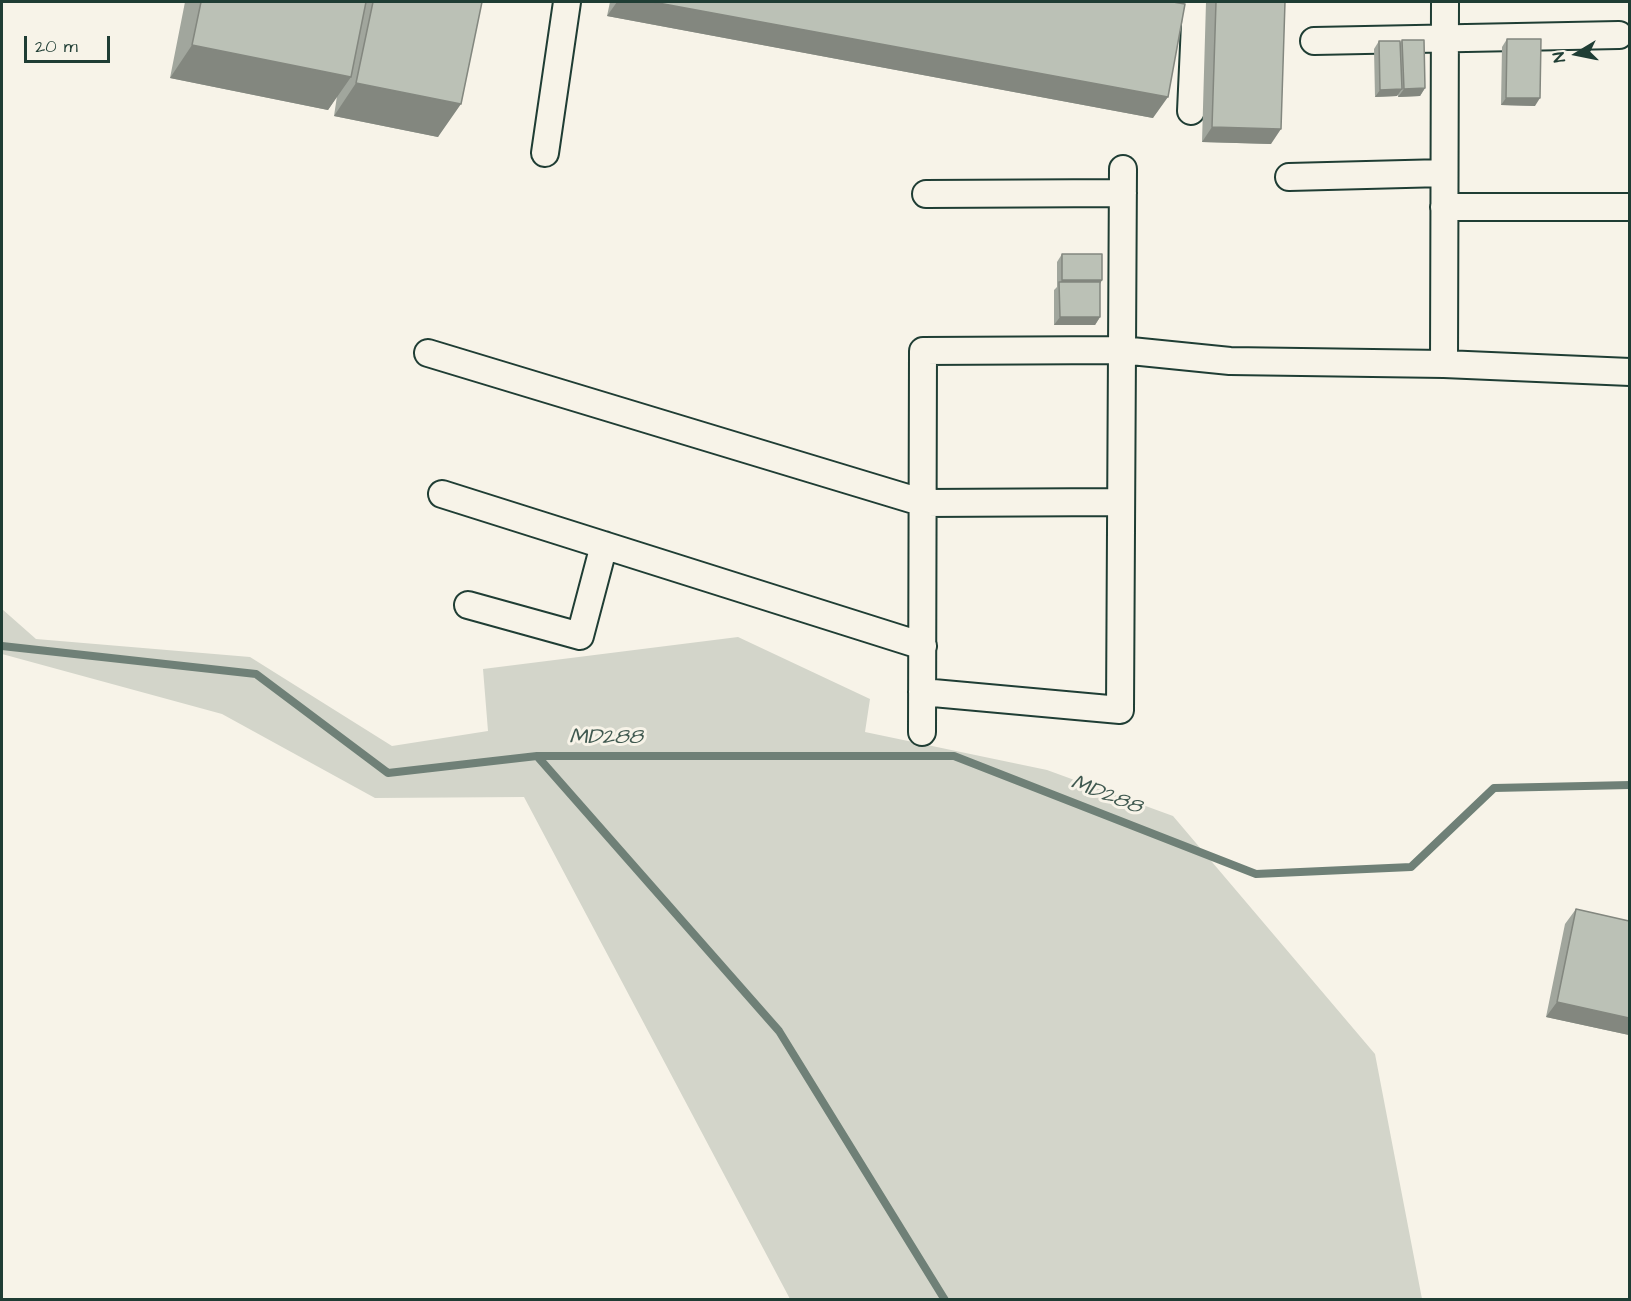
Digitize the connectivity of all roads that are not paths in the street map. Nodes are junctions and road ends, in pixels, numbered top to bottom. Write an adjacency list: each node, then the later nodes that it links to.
1 (567, 2): 8 (street)
2 (1196, 2): 7 (street)
3 (1445, 2): 5 (street)
4 (1619, 35): 5 (street)
5 (1445, 36): 6 (street); 9 (street)
6 (1314, 41)
7 (1191, 111)
8 (545, 153)
9 (1444, 172): 10 (street); 12 (street)
10 (1289, 177)
11 (926, 194): 14 (street)
12 (1444, 207): 13 (street); 16 (street)
13 (1629, 207)
14 (1121, 350): 16 (street); 19 (street); 20 (street)
15 (428, 353): 20 (street)
16 (1443, 364): 17 (street)
17 (1629, 372)
18 (442, 494): 21 (street)
19 (1121, 502): 20 (street); 24 (street)
20 (924, 503): 23 (street)
21 (604, 545): 22 (street); 23 (street)
22 (468, 605)
23 (923, 646): 24 (street)
24 (922, 692): 25 (street)
25 (922, 732)

